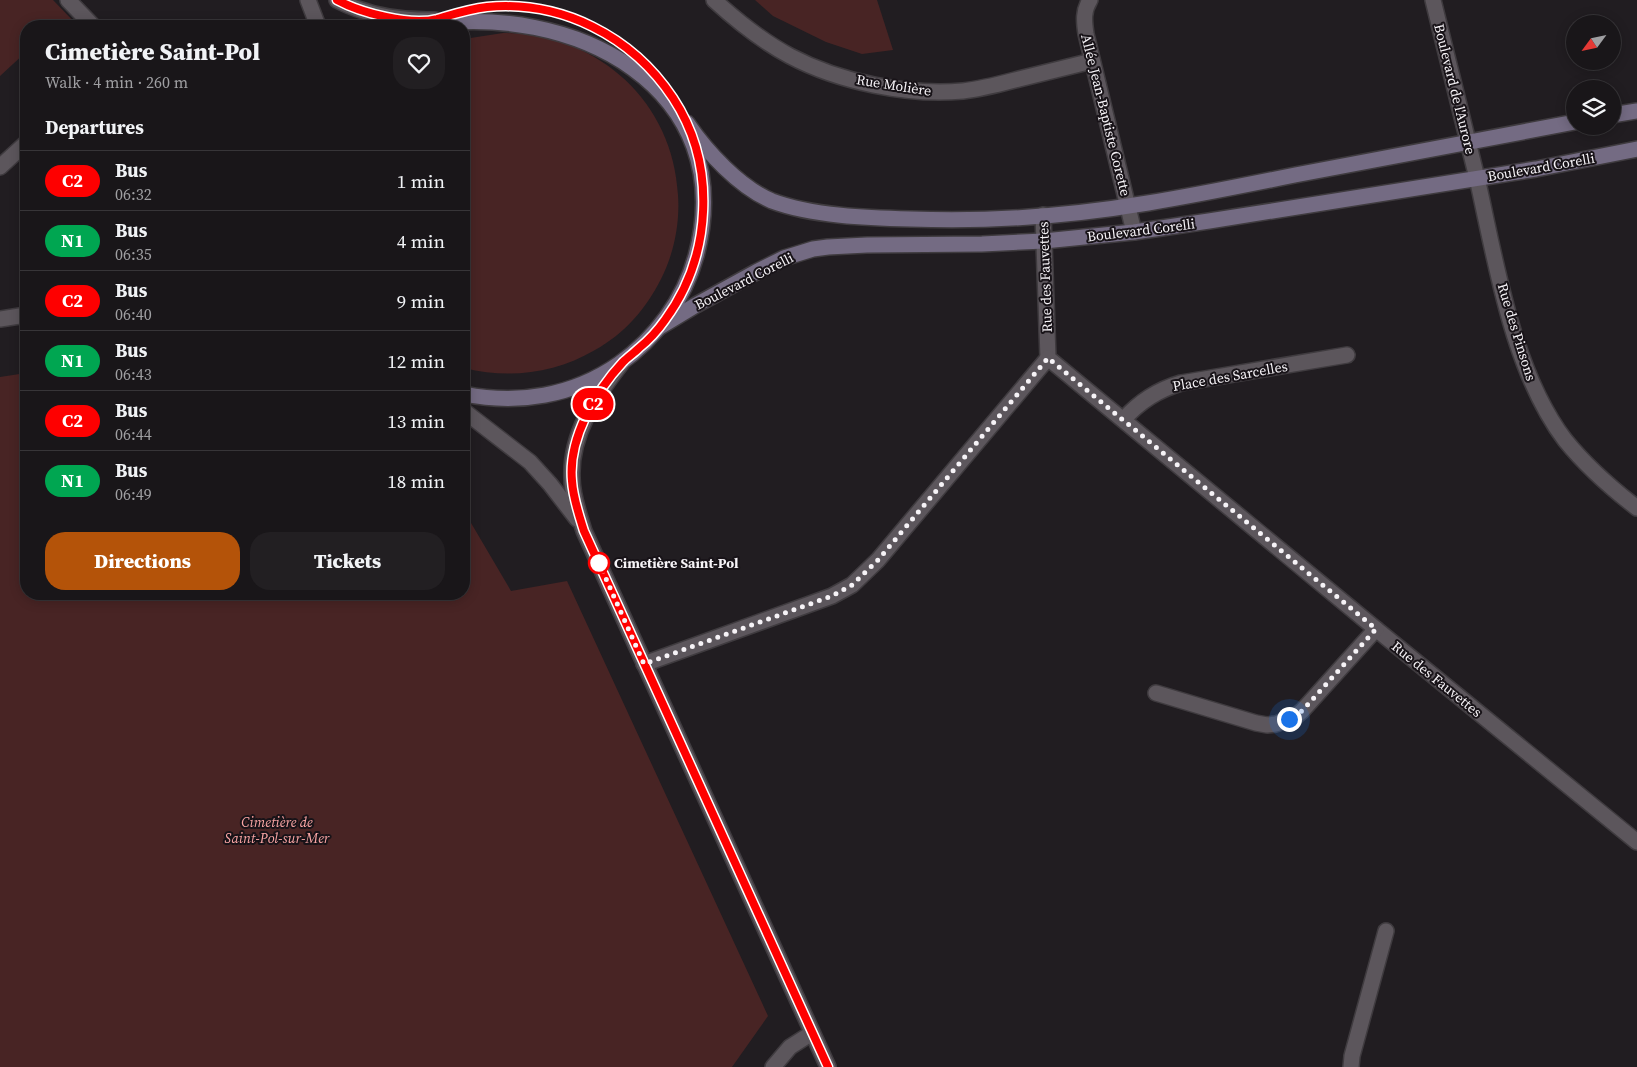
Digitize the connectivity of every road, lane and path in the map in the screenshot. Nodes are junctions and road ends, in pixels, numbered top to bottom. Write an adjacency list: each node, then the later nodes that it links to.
1 (68, 0): 8 (street)
2 (308, 0): 9 (street)
3 (337, 0): 10 (street)
4 (714, 0): 12 (street, Rue Molière)
5 (1090, 0): 12 (street, Allée Jean-Baptiste Corette)
6 (1433, 0): 17 (street, Boulevard de l'Aurore)
7 (480, 8): 10 (main road)
8 (87, 20)
9 (316, 20)
10 (435, 20)
11 (637, 55): 15 (main road)
12 (1092, 61): 22 (street, Allée Jean-Baptiste Corette)
13 (1637, 111): 14 (main road)
14 (1621, 114)
15 (687, 123): 23 (main road, Boulevard Corelli); 28 (main road)
16 (1566, 124): 17 (main road, Boulevard Corelli)
17 (1468, 141): 21 (street, Boulevard de l'Aurore); 22 (main road, Boulevard Corelli)
18 (1637, 148): 21 (main road, Boulevard Corelli)
19 (20, 149): 20 (street)
20 (0, 167)
21 (1476, 178): 24 (main road, Boulevard Corelli); 35 (street, Rue des Pinsons)
22 (1128, 206): 23 (main road, Boulevard Corelli); 24 (street, Allée Jean-Baptiste Corette)
23 (1043, 215): 25 (street, Rue des Fauvettes)
24 (1134, 232): 25 (main road, Boulevard Corelli)
25 (1044, 241): 28 (main road, Boulevard Corelli); 30 (street, Rue des Fauvettes)
26 (20, 316): 27 (street)
27 (0, 319)
28 (658, 328): 31 (main road)
29 (1347, 355): 34 (street, Place des Sarcelles)
30 (1048, 358): 34 (street, Rue des Fauvettes); 38 (street)
31 (624, 361): 32 (main road); 36 (street)
32 (470, 395)
33 (470, 416): 36 (street)
34 (1124, 419): 37 (street, Rue des Fauvettes)
35 (1637, 508)
36 (584, 531): 38 (street)
37 (1376, 629): 39 (street); 40 (street, Rue des Fauvettes)
38 (644, 664): 42 (street)
39 (1156, 693)
40 (1637, 842)
41 (1386, 931): 45 (street)
42 (812, 1033): 43 (street); 44 (street)
43 (773, 1067)
44 (828, 1067)
45 (1351, 1067)

